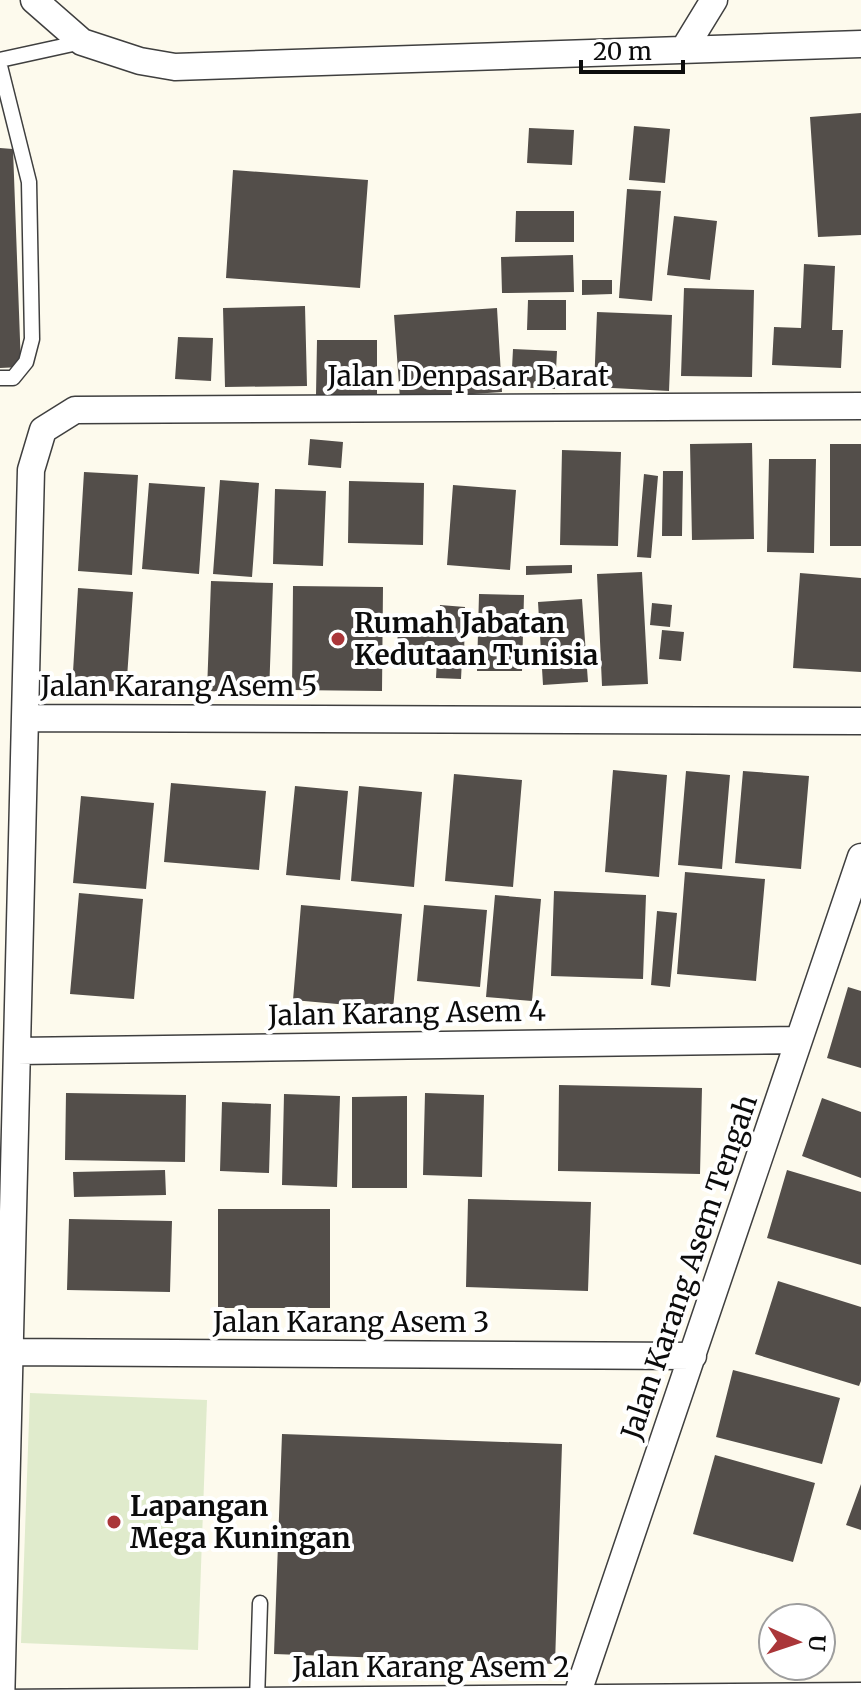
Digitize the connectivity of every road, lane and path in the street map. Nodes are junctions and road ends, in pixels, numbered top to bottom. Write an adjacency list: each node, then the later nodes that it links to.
1 (34, 0): 3 (street)
2 (714, 0): 5 (street)
3 (82, 42): 5 (street); 6 (lane)
4 (861, 44): 5 (street)
5 (684, 49)
6 (0, 60)
7 (0, 66): 8 (lane)
8 (0, 378)
9 (861, 406): 10 (street, Jalan Denpasar Barat)
10 (25, 718): 11 (street, Jalan Karang Asem 5); 14 (street)
11 (861, 721)
12 (861, 857): 13 (street, Jalan Karang Asem Tengah)
13 (799, 1040): 14 (street, Jalan Karang Asem 4); 16 (street, Jalan Karang Asem Tengah)
14 (17, 1051): 15 (street)
15 (9, 1352): 16 (street, Jalan Karang Asem 3); 21 (street)
16 (693, 1356): 19 (street, Jalan Karang Asem Tengah)
17 (260, 1603): 20 (lane)
18 (861, 1696): 19 (street, Jalan Karang Asem 2)
19 (576, 1698): 20 (street, Jalan Karang Asem 2)
20 (257, 1701): 21 (street, Jalan Karang Asem 2)
21 (1, 1704)

